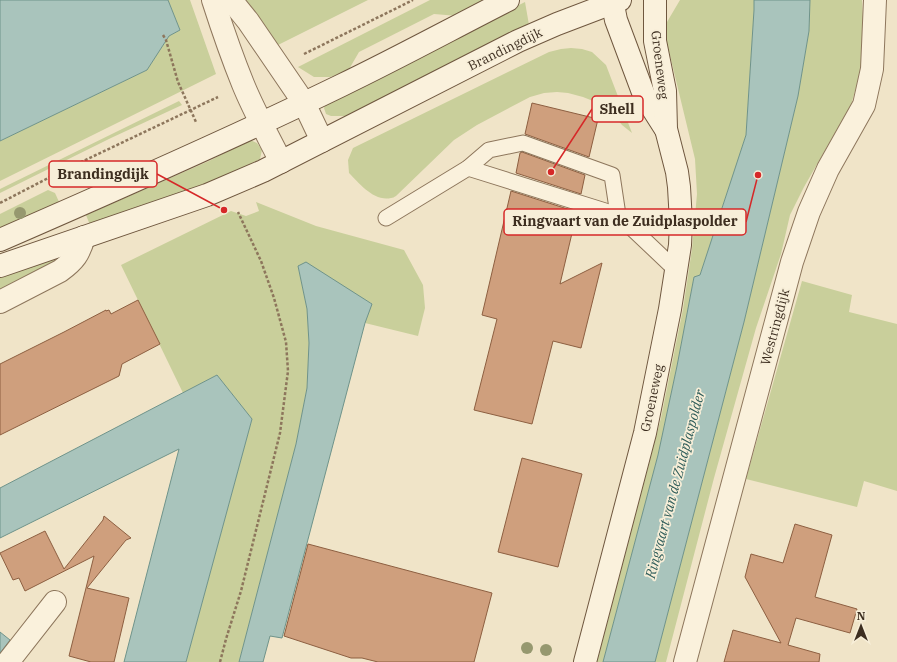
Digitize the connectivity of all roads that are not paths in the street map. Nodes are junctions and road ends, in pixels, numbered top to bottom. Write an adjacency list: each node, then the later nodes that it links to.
1 (213, 0): 8 (street)
2 (230, 0): 7 (street)
3 (508, 0): 7 (street)
4 (654, 0): 9 (street, Groeneweg)
5 (875, 0): 23 (street, Westringdijk)
6 (615, 1): 9 (street, Groeneweg); 10 (street, Brandingdijk)
7 (304, 104): 8 (street); 10 (street)
8 (261, 123): 11 (street); 16 (street)
9 (666, 129): 18 (street, Groeneweg)
10 (322, 141): 11 (street, Brandingdijk)
11 (281, 162): 15 (street, Brandingdijk)
12 (468, 168): 13 (lane); 13 (lane); 14 (lane)
13 (618, 215): 18 (lane)
14 (386, 218)
15 (84, 236): 17 (street, Brandingdijk); 19 (street)
16 (0, 240)
17 (0, 266)
18 (676, 270): 22 (street, Groeneweg)
19 (0, 302)
20 (55, 602): 21 (street)
21 (8, 662)
22 (585, 662)
23 (685, 662)

